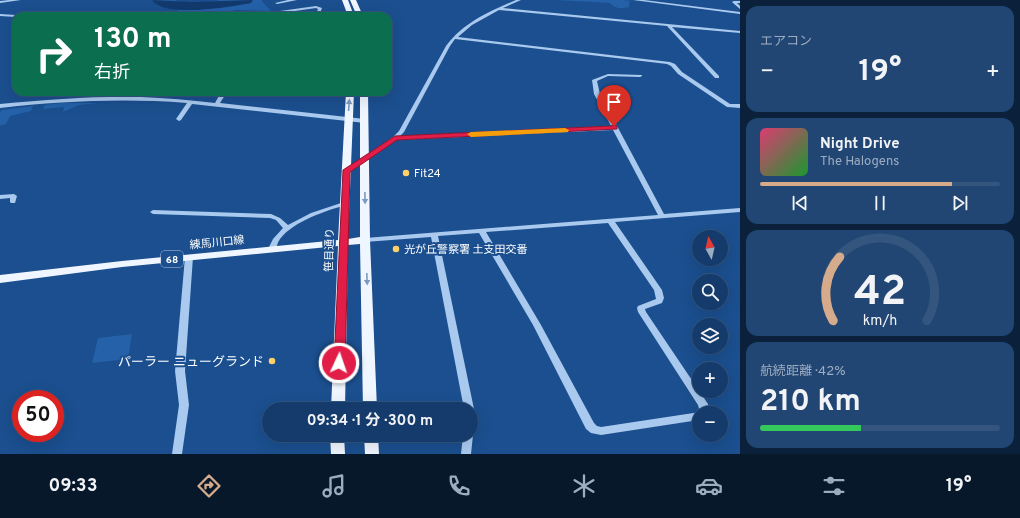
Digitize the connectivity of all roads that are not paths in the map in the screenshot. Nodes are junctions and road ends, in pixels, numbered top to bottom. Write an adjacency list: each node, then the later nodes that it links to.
1 (19, 0): 8 (street)
2 (295, 0): 9 (street)
3 (345, 0): 18 (main road)
4 (353, 0): 19 (main road)
5 (519, 0): 10 (street)
6 (634, 0): 20 (street)
7 (733, 1): 11 (street); 13 (street)
8 (0, 2)
9 (290, 2): 12 (street); 14 (street)
10 (512, 2): 15 (street)
11 (740, 2)
12 (277, 3)
13 (740, 8)
14 (302, 9): 16 (street); 17 (street)
15 (499, 9): 23 (street); 25 (street)
16 (280, 12)
17 (318, 12)
18 (350, 12)
19 (358, 12)
20 (740, 13)
21 (0, 15): 22 (street)
22 (12, 16)
23 (669, 26): 24 (street); 27 (street)
24 (740, 32)
25 (455, 38): 36 (street); 41 (street)
26 (640, 76): 40 (street)
27 (717, 76)
28 (145, 96): 32 (street)
29 (222, 96): 34 (street)
30 (350, 96): 38 (main road, 笹目通り, one-way to 30)
31 (364, 96): 39 (main road)
32 (142, 99): 33 (street); 35 (street)
33 (190, 103): 34 (street); 37 (street)
34 (216, 105): 38 (street)
35 (0, 106)
36 (740, 106)
37 (179, 119)
38 (348, 120): 39 (street); 43 (main road, 笹目通り)
39 (365, 121): 42 (main road)
40 (614, 128): 41 (street); 49 (street)
41 (395, 138): 42 (street)
42 (365, 159): 43 (street); 54 (main road, one-way to 54)
43 (346, 172): 46 (main road, 笹目通り)
44 (0, 197): 45 (street)
45 (13, 202)
46 (344, 204): 51 (street); 55 (main road, 笹目通り)
47 (740, 210): 49 (street)
48 (153, 212): 51 (street)
49 (662, 216): 50 (street)
50 (610, 220): 52 (street); 62 (street)
51 (287, 228): 56 (street)
52 (481, 230): 53 (street); 63 (street)
53 (434, 234): 54 (street); 61 (street)
54 (366, 240): 55 (main road, 練馬川口線 / 68); 60 (main road, one-way to 60)
55 (344, 242): 56 (main road, 練馬川口線 / 68); 59 (main road, 笹目通り)
56 (272, 249): 57 (main road, 練馬川口線 / 68)
57 (189, 257): 58 (main road, 練馬川口線 / 68); 67 (street)
58 (0, 280)
59 (338, 402)
60 (370, 402)
61 (468, 402)
62 (704, 406)
63 (692, 417)
64 (337, 442): 68 (main road)
65 (371, 442): 69 (main road)
66 (467, 442): 70 (street)
67 (177, 454)
68 (338, 454)
69 (372, 454)
70 (466, 454)

